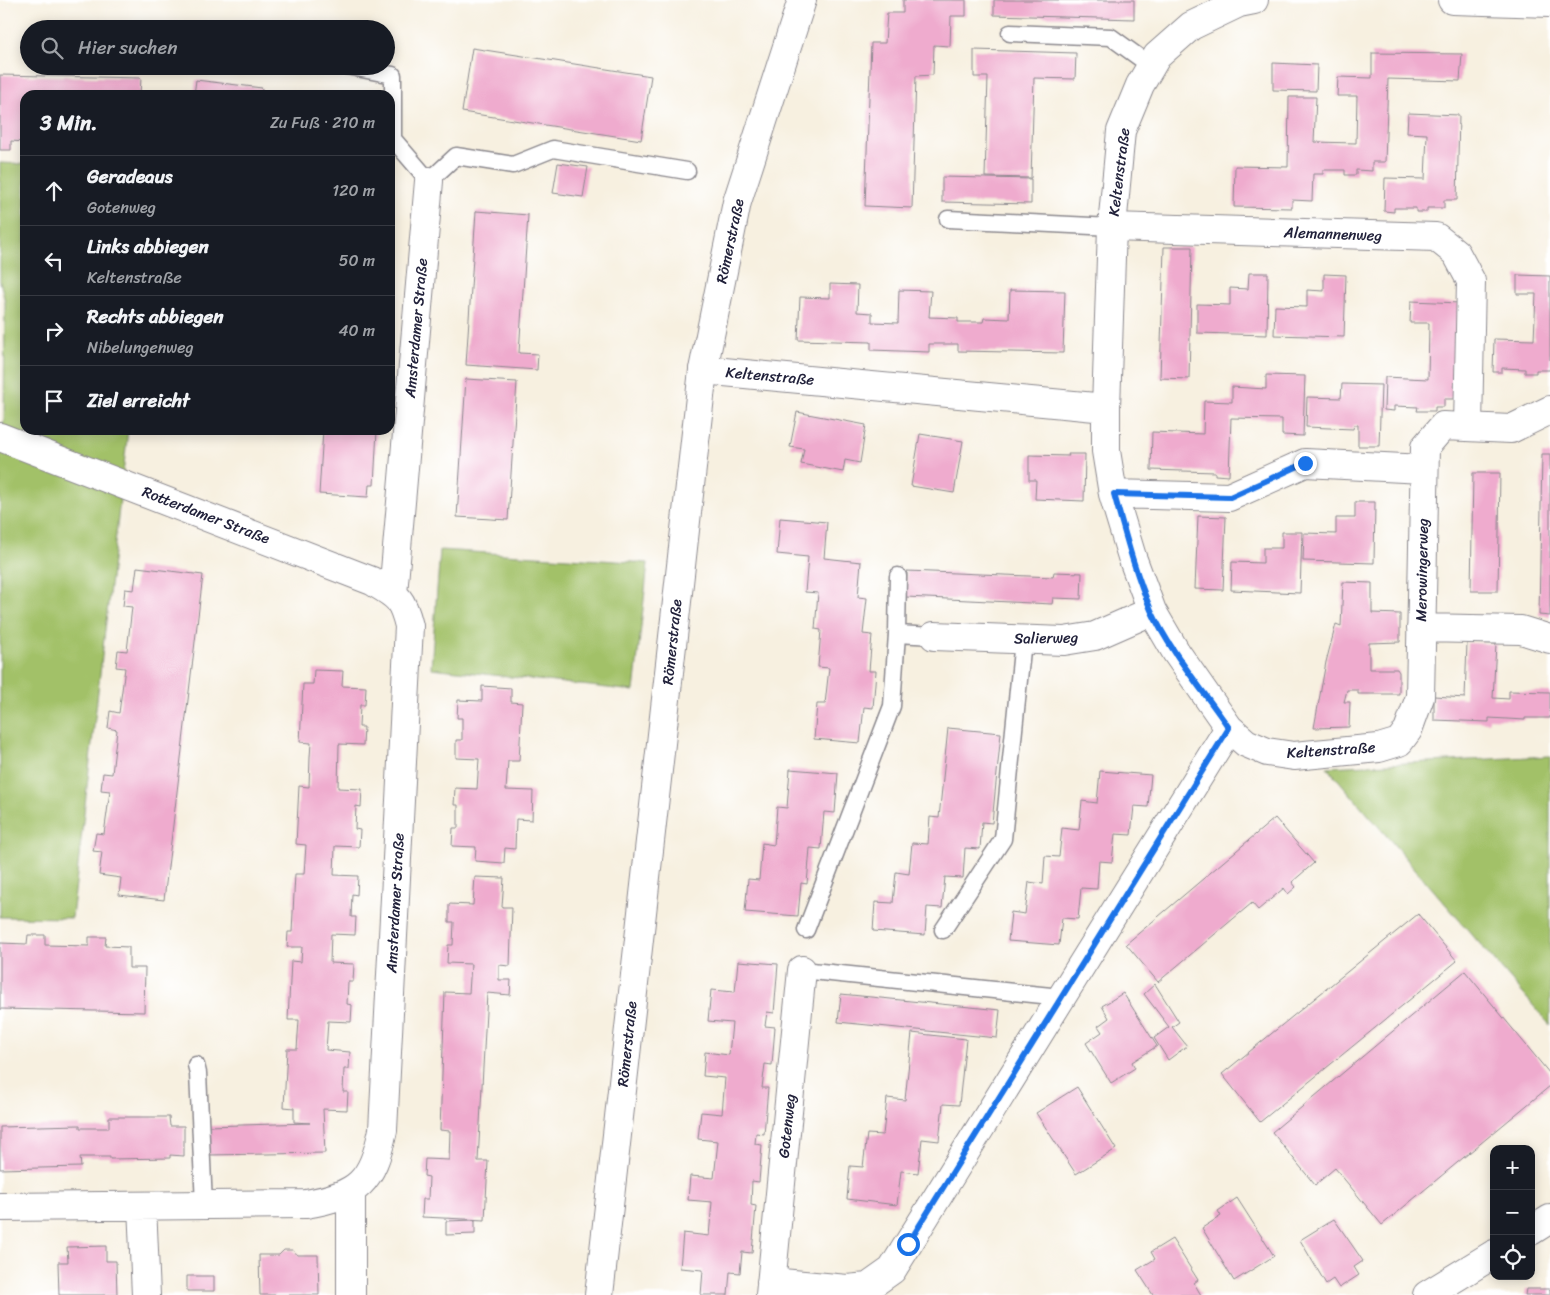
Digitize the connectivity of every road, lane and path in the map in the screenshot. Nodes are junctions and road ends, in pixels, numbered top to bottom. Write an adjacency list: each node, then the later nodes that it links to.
1 (802, 0): 14 (street, Römerstraße)
2 (1254, 0): 6 (street, Keltenstraße)
3 (1452, 0): 4 (street)
4 (1550, 3)
5 (1010, 33): 6 (lane)
6 (1151, 66): 13 (street, Keltenstraße)
7 (393, 75): 8 (lane)
8 (393, 90)
9 (395, 142): 11 (lane)
10 (687, 171): 11 (lane)
11 (429, 181): 22 (street, Amsterdamer Straße)
12 (948, 219): 13 (lane)
13 (1112, 227): 15 (street, Keltenstraße); 17 (street, Alemannenweg)
14 (703, 370): 15 (street, Keltenstraße); 46 (street, Römerstraße)
15 (1106, 408): 20 (street, Keltenstraße)
16 (1550, 410): 17 (street, Merowingerweg)
17 (1468, 426): 19 (street, Merowingerweg)
18 (0, 437): 22 (street, Rotterdamer Straße)
19 (1423, 469): 20 (street); 24 (street, Merowingerweg)
20 (1114, 494): 23 (street, Keltenstraße)
21 (898, 576): 25 (lane)
22 (399, 600): 36 (street, Amsterdamer Straße)
23 (1152, 611): 28 (street, Salierweg); 29 (street, Keltenstraße)
24 (1420, 628): 27 (street); 30 (street, Merowingerweg)
25 (897, 634): 26 (lane); 31 (lane)
26 (934, 636): 28 (street, Salierweg)
27 (1550, 639)
28 (1023, 640): 32 (lane)
29 (1229, 728): 30 (street, Keltenstraße); 34 (street, Gotenweg)
30 (1399, 742)
31 (806, 930)
32 (943, 930)
33 (802, 970): 34 (lane); 43 (street, Gotenweg)
34 (1061, 997): 43 (street, Gotenweg)
35 (196, 1065): 37 (lane)
36 (351, 1192): 37 (street, Amsterdamer Straße); 45 (street)
37 (204, 1205): 38 (street, Amsterdamer Straße)
38 (142, 1206): 39 (street, Amsterdamer Straße); 44 (street)
39 (0, 1207)
40 (1550, 1219): 41 (street)
41 (1535, 1228)
42 (1490, 1256): 47 (street)
43 (771, 1289)
44 (146, 1295)
45 (351, 1295)
46 (599, 1295)
47 (1427, 1295)

